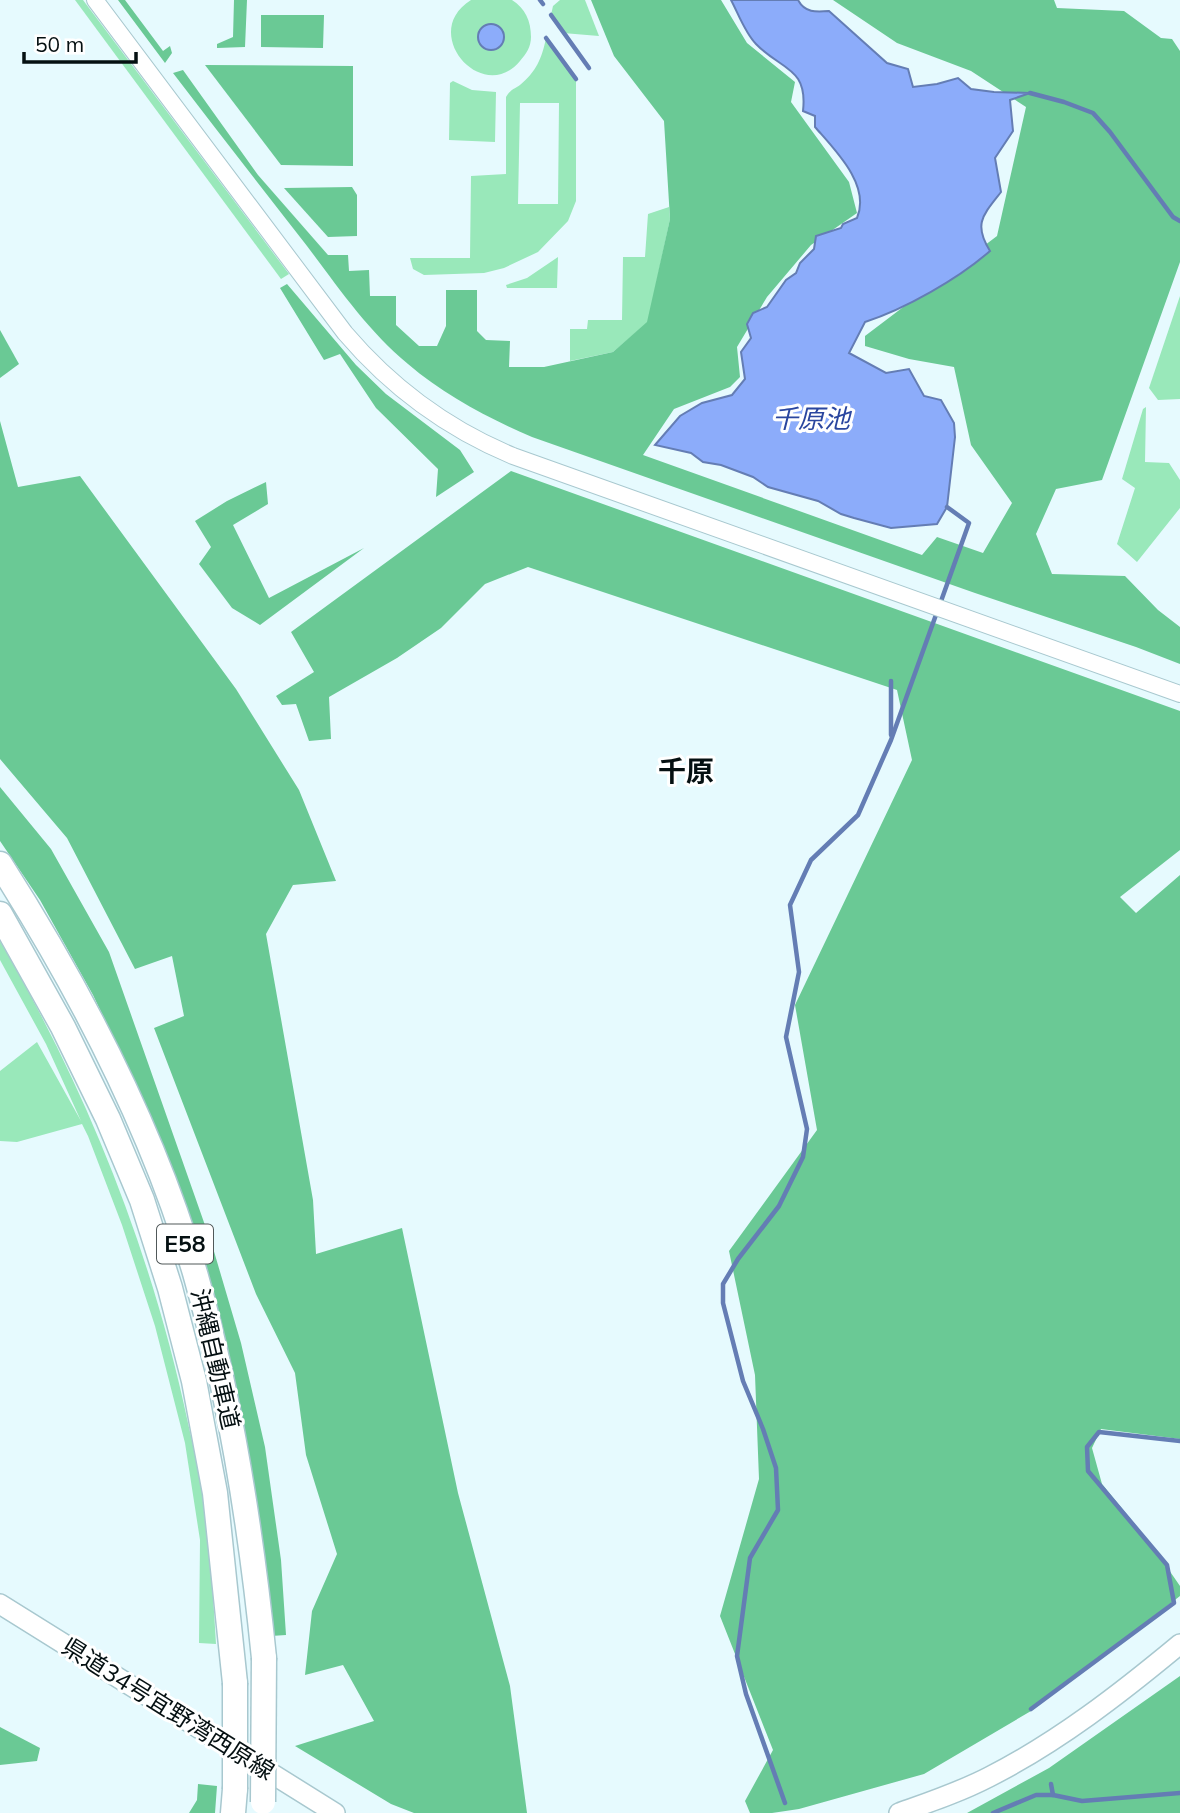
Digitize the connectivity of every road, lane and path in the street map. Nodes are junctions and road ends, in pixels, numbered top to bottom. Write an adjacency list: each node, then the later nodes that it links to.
1 (95, 0): 2 (street)
2 (1180, 694)
3 (0, 864): 8 (highway, 沖縄自動車道 / E58, bridge)
4 (0, 914): 7 (highway, 沖縄自動車道 / E58, bridge)
5 (0, 1604): 9 (main road, 県道34号宜野湾西原線)
6 (1180, 1644): 10 (main road)
7 (234, 1801)
8 (263, 1807)
9 (335, 1813)
10 (899, 1813)

